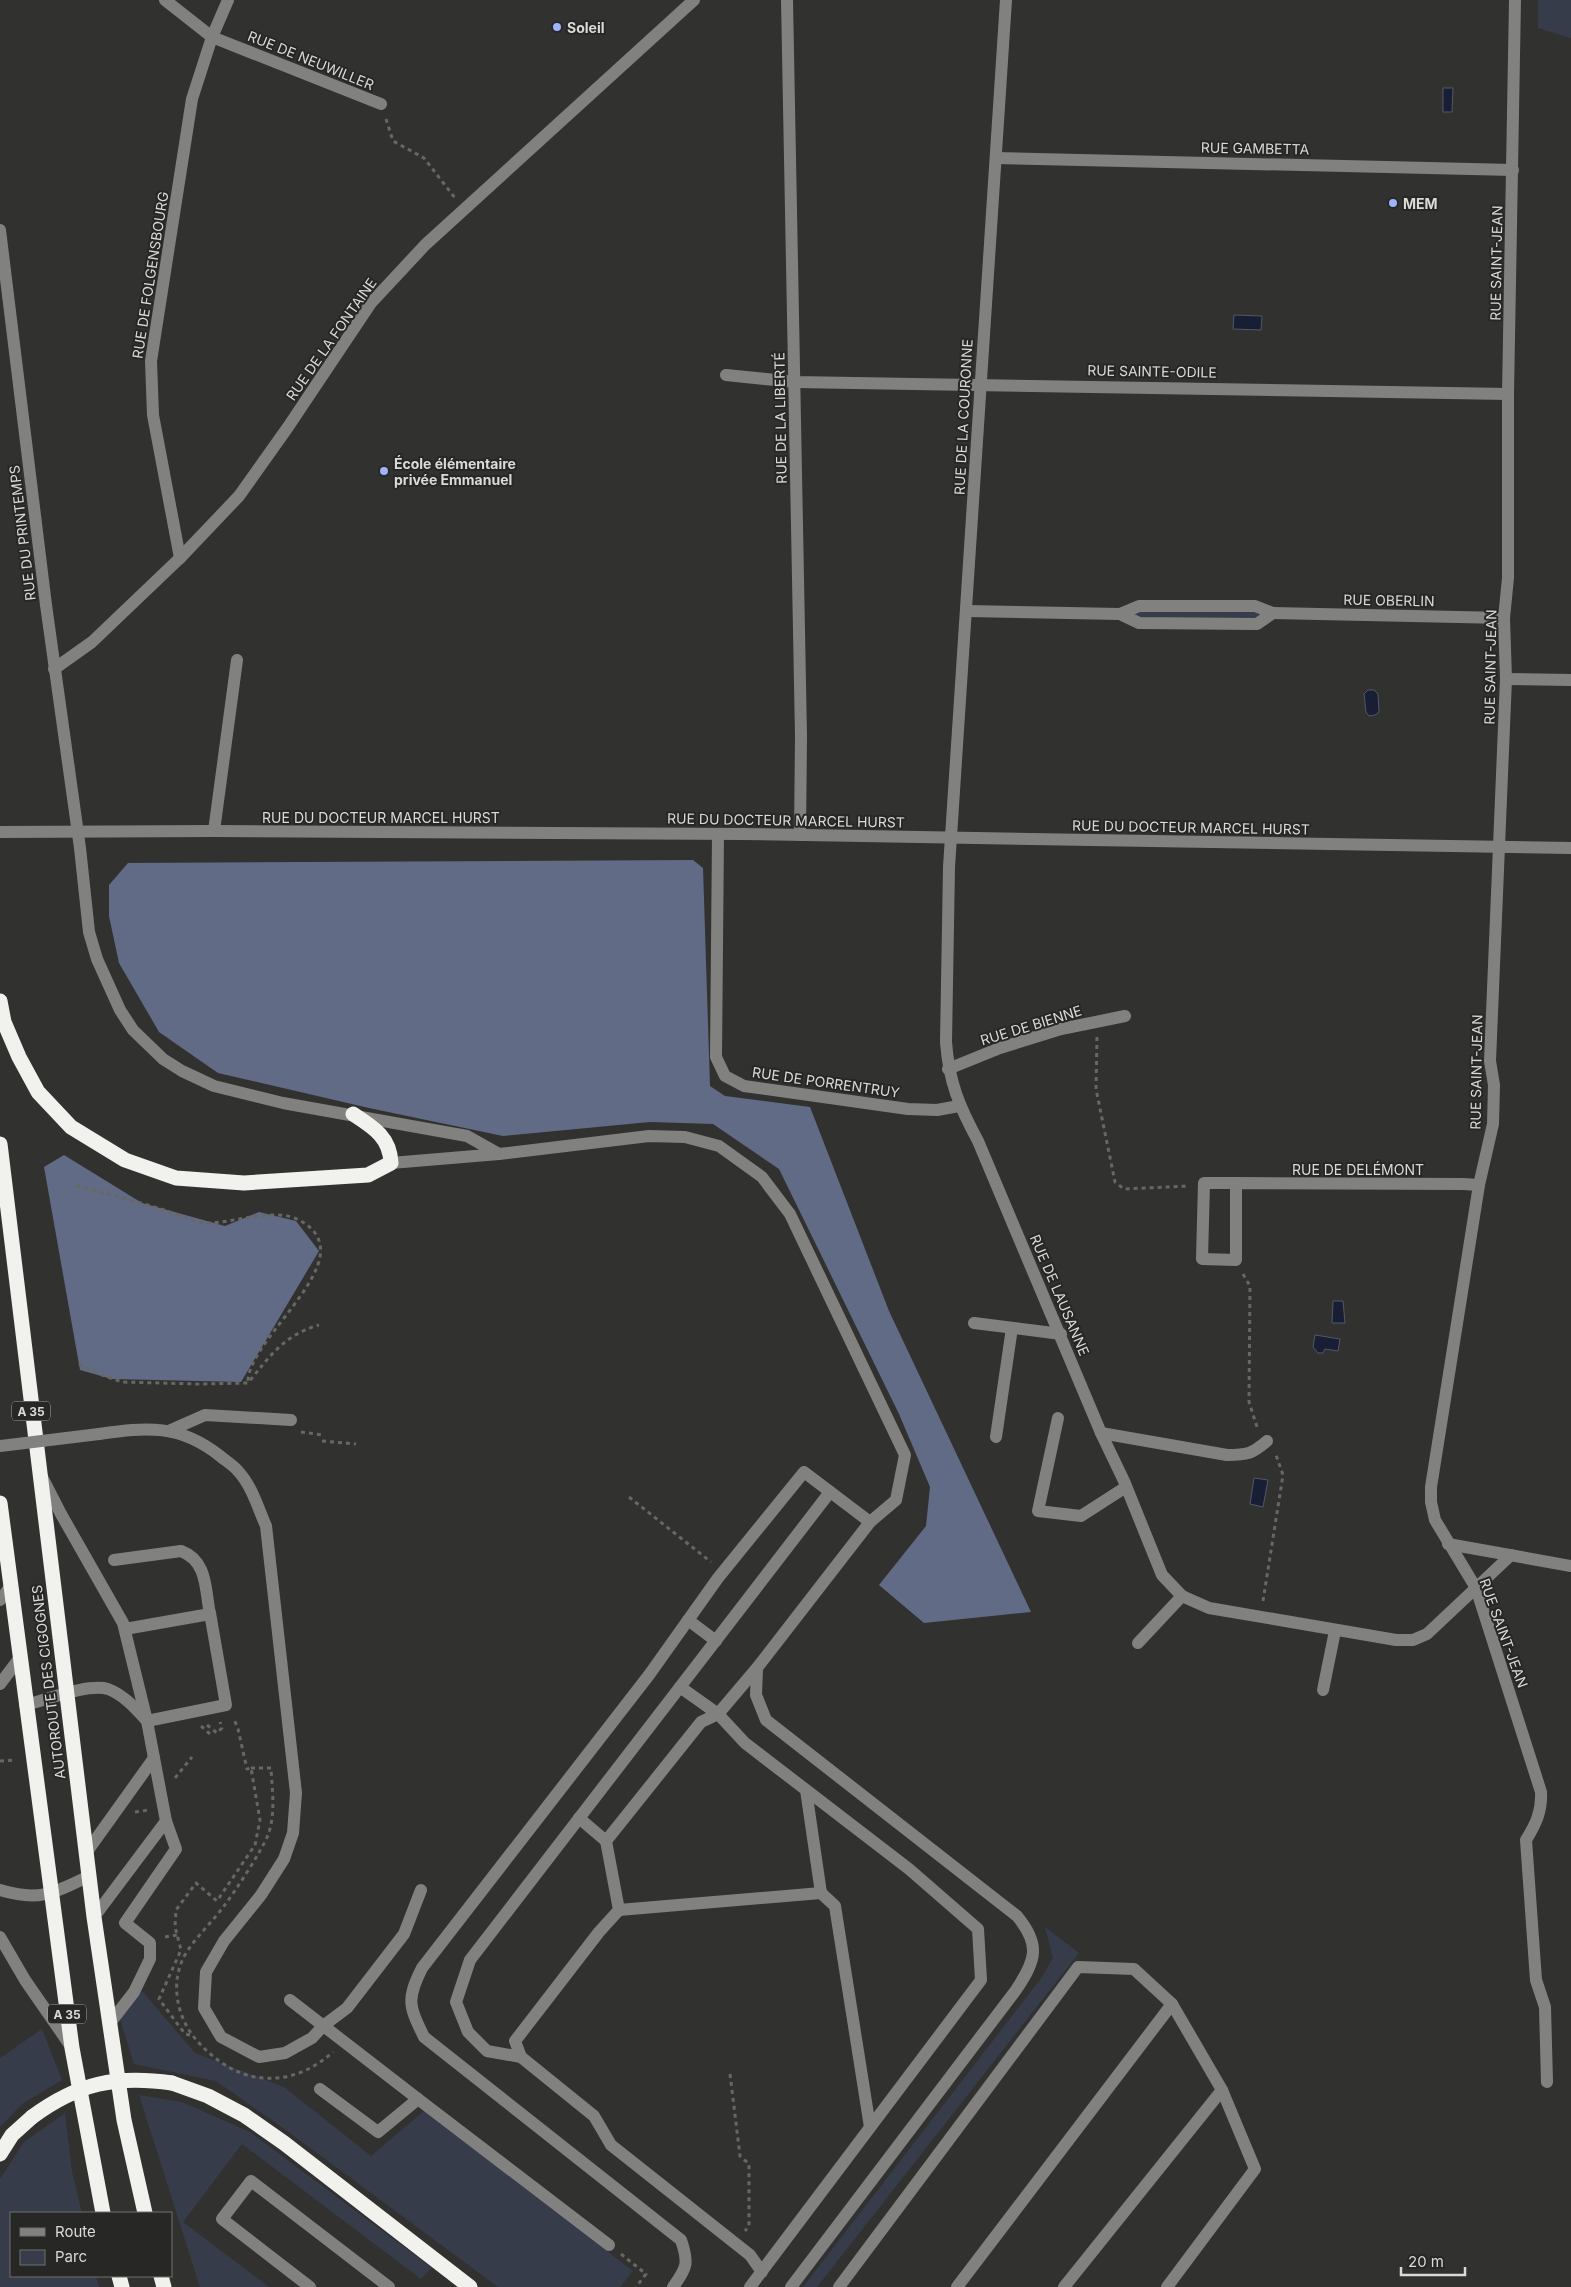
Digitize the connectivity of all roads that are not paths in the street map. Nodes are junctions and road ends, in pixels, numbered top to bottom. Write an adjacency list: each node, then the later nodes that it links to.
1 (165, 0): 7 (street, RUE DE NEUWILLER)
2 (228, 0): 7 (street, RUE DE FOLGENSBOURG)
3 (694, 0): 16 (street, RUE DE LA FONTAINE)
4 (787, 0): 13 (street, RUE DE LA LIBERTÉ)
5 (1006, 0): 9 (street, RUE DE LA COURONNE)
6 (1515, 0): 10 (street, RUE SAINT-JEAN)
7 (212, 37): 8 (street, RUE DE NEUWILLER); 16 (street, RUE DE FOLGENSBOURG)
8 (382, 104)
9 (996, 158): 10 (street, RUE GAMBETTA); 14 (street, RUE DE LA COURONNE)
10 (1513, 170): 15 (street, RUE SAINT-JEAN)
11 (0, 230): 20 (street, RUE DU PRINTEMPS)
12 (726, 375): 13 (street, RUE SAINTE-ODILE)
13 (794, 382): 14 (street, RUE SAINTE-ODILE); 27 (street, RUE DE LA LIBERTÉ)
14 (979, 383): 15 (street, RUE SAINTE-ODILE); 17 (street, RUE DE LA COURONNE)
15 (1508, 394): 18 (street, RUE SAINT-JEAN)
16 (180, 558): 20 (street, RUE DE LA FONTAINE)
17 (967, 611): 18 (street, RUE OBERLIN); 28 (street, RUE DE LA COURONNE)
18 (1504, 618): 21 (street, RUE SAINT-JEAN)
19 (237, 660): 23 (street)
20 (54, 669): 25 (street, RUE DU PRINTEMPS)
21 (1506, 679): 22 (street); 29 (street, RUE SAINT-JEAN)
22 (1571, 680)
23 (214, 831): 25 (street, RUE DU DOCTEUR MARCEL HURST); 26 (street, RUE DU DOCTEUR MARCEL HURST)
24 (0, 832): 25 (street, RUE DU DOCTEUR MARCEL HURST)
25 (78, 833): 35 (street, RUE DU PRINTEMPS)
26 (718, 834): 27 (street, RUE DU DOCTEUR MARCEL HURST); 34 (street, RUE DE PORRENTRUY)
27 (800, 835): 28 (street, RUE DU DOCTEUR MARCEL HURST)
28 (951, 837): 29 (street, RUE DU DOCTEUR MARCEL HURST); 33 (street, RUE DE LAUSANNE)
29 (1500, 846): 30 (street, RUE DU DOCTEUR MARCEL HURST); 40 (street, RUE SAINT-JEAN)
30 (1571, 848)
31 (0, 1001): 38 (highway)
32 (1125, 1016): 33 (street, RUE DE BIENNE)
33 (948, 1069): 34 (street, RUE DE LAUSANNE)
34 (959, 1106): 43 (street, RUE DE LAUSANNE)
35 (353, 1114): 37 (street, RUE DU PRINTEMPS); 38 (highway)
36 (0, 1144): 51 (highway, AUTOROUTE DES CIGOGNES / A 35)
37 (499, 1154): 38 (street); 55 (street)
38 (391, 1163)
39 (1236, 1183): 39 (street, RUE DE DELÉMONT); 40 (street, RUE DE DELÉMONT)
40 (1478, 1185): 56 (street, RUE SAINT-JEAN)
41 (974, 1323): 42 (street)
42 (1012, 1328): 43 (street); 48 (street)
43 (1060, 1334): 47 (street, RUE DE LAUSANNE)
44 (1058, 1418): 52 (street)
45 (291, 1420): 46 (street)
46 (171, 1430): 50 (street, bridge); 96 (street)
47 (1101, 1433): 49 (street); 52 (street, RUE DE LAUSANNE)
48 (996, 1438)
49 (1267, 1442)
50 (0, 1446)
51 (38, 1467): 66 (street); 75 (highway, AUTOROUTE DES CIGOGNES / A 35)
52 (1126, 1486): 62 (street, RUE DE LAUSANNE)
53 (830, 1492): 55 (street); 65 (street); 68 (street)
54 (0, 1503): 60 (highway, AUTOROUTE DES CIGOGNES / A 35)
55 (870, 1522): 71 (street)
56 (1448, 1544): 57 (street); 61 (street, RUE SAINT-JEAN)
57 (1511, 1556): 59 (street); 61 (street, RUE DE LAUSANNE)
58 (114, 1560): 64 (street)
59 (1571, 1566)
60 (10, 1587): 63 (street); 70 (highway, AUTOROUTE DES CIGOGNES / A 35)
61 (1476, 1588): 67 (street, RUE DE LAUSANNE); 99 (street, RUE SAINT-JEAN)
62 (1182, 1596): 67 (street, RUE DE LAUSANNE); 69 (street)
63 (0, 1600)
64 (210, 1613): 66 (street); 78 (street)
65 (688, 1620): 68 (street); 112 (street)
66 (125, 1629): 78 (street)
67 (1335, 1631): 74 (street)
68 (716, 1640): 73 (street)
69 (1138, 1643)
70 (19, 1658): 72 (street); 76 (highway, AUTOROUTE DES CIGOGNES / A 35)
71 (757, 1668): 77 (street); 114 (street)
72 (0, 1684)
73 (680, 1687): 77 (street); 81 (street)
74 (1324, 1690)
75 (67, 1694): 76 (street); 78 (street); 84 (highway, AUTOROUTE DES CIGOGNES / A 35)
76 (26, 1706): 89 (highway, AUTOROUTE DES CIGOGNES / A 35)
77 (718, 1714): 80 (street); 83 (street)
78 (147, 1721): 79 (street)
79 (154, 1758): 82 (street); 84 (street)
80 (806, 1790): 88 (street); 103 (street)
81 (578, 1818): 83 (street); 98 (street)
82 (166, 1821): 91 (street); 95 (street)
83 (606, 1841): 90 (street)
84 (86, 1853): 85 (highway, AUTOROUTE DES CIGOGNES / A 35)
85 (89, 1876): 89 (street); 91 (highway, AUTOROUTE DES CIGOGNES / A 35)
86 (0, 1890): 89 (street)
87 (421, 1890): 96 (street)
88 (821, 1893): 90 (street); 103 (street)
89 (52, 1894): 97 (highway, AUTOROUTE DES CIGOGNES / A 35)
90 (619, 1910): 98 (street)
91 (94, 1917): 95 (highway, AUTOROUTE DES CIGOGNES / A 35)
92 (0, 1937): 97 (street)
93 (290, 2000): 96 (street)
94 (1172, 2004): 101 (street); 115 (street); 116 (street)
95 (110, 2023): 106 (highway, AUTOROUTE DES CIGOGNES / A 35)
96 (323, 2026): 102 (street)
97 (72, 2048): 105 (highway, AUTOROUTE DES CIGOGNES / A 35)
98 (520, 2057): 108 (street)
99 (1547, 2082)
100 (320, 2089): 102 (street)
101 (1222, 2090): 117 (street); 118 (street)
102 (418, 2099): 107 (street)
103 (870, 2126): 108 (street)
104 (0, 2154): 111 (highway, bridge)
105 (103, 2212)
106 (145, 2212)
107 (609, 2245)
108 (762, 2272): 113 (street)
109 (310, 2287): 110 (street)
110 (389, 2287)
111 (470, 2287)
112 (673, 2287)
113 (750, 2287)
114 (791, 2287)
115 (839, 2287)
116 (957, 2287)
117 (1064, 2287)
118 (1167, 2287)

